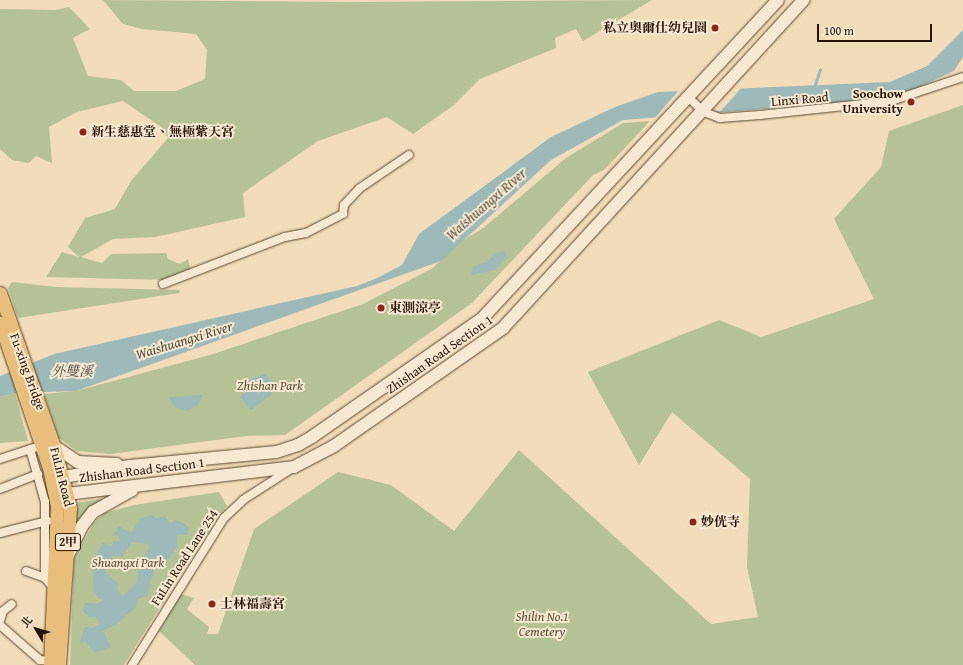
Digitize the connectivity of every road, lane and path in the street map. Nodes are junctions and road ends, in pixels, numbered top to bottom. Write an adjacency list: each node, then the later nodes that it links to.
1 (778, 0): 4 (main road, Zhishan Road Section 1)
2 (804, 0): 5 (main road, Zhishan Road Section 1)
3 (963, 77): 5 (street, Linxi Road)
4 (689, 98): 5 (street, Linxi Road); 13 (main road, Zhishan Road Section 1)
5 (704, 112): 14 (main road, Zhishan Road Section 1)
6 (409, 155): 7 (street)
7 (163, 284)
8 (0, 292): 10 (main road, Fu-xing Bridge / 2甲)
9 (0, 323): 10 (main road, Fu-xing Bridge / 2甲)
10 (39, 442): 11 (main road, FuLin Road / 2甲); 12 (street, FuLin Road); 15 (street); 18 (main road, FuLin Road / 2甲)
11 (54, 446): 13 (main road); 16 (main road, FuLin Road / 2甲)
12 (0, 459)
13 (130, 466): 16 (main road, Zhishan Road Section 1)
14 (294, 467): 17 (main road, Zhishan Road Section 1); 30 (street, FuLin Road Lane 254)
15 (38, 474): 19 (street); 21 (street)
16 (63, 477): 18 (main road, Zhishan Road Section 1); 20 (main road, FuLin Road / 2甲)
17 (141, 486): 20 (main road, Zhishan Road Section 1); 23 (main road)
18 (54, 488): 20 (main road, Zhishan Road Section 1); 25 (main road, FuLin Road / 2甲)
19 (0, 490)
20 (67, 494): 23 (main road, FuLin Road / 2甲)
21 (47, 520): 22 (street); 25 (street)
22 (0, 533)
23 (66, 560): 29 (main road, FuLin Road / 2甲)
24 (26, 570): 25 (street)
25 (48, 582): 29 (main road, FuLin Road / 2甲)
26 (12, 604): 27 (street)
27 (0, 620)
28 (0, 625): 29 (street)
29 (53, 664)
30 (132, 665)

